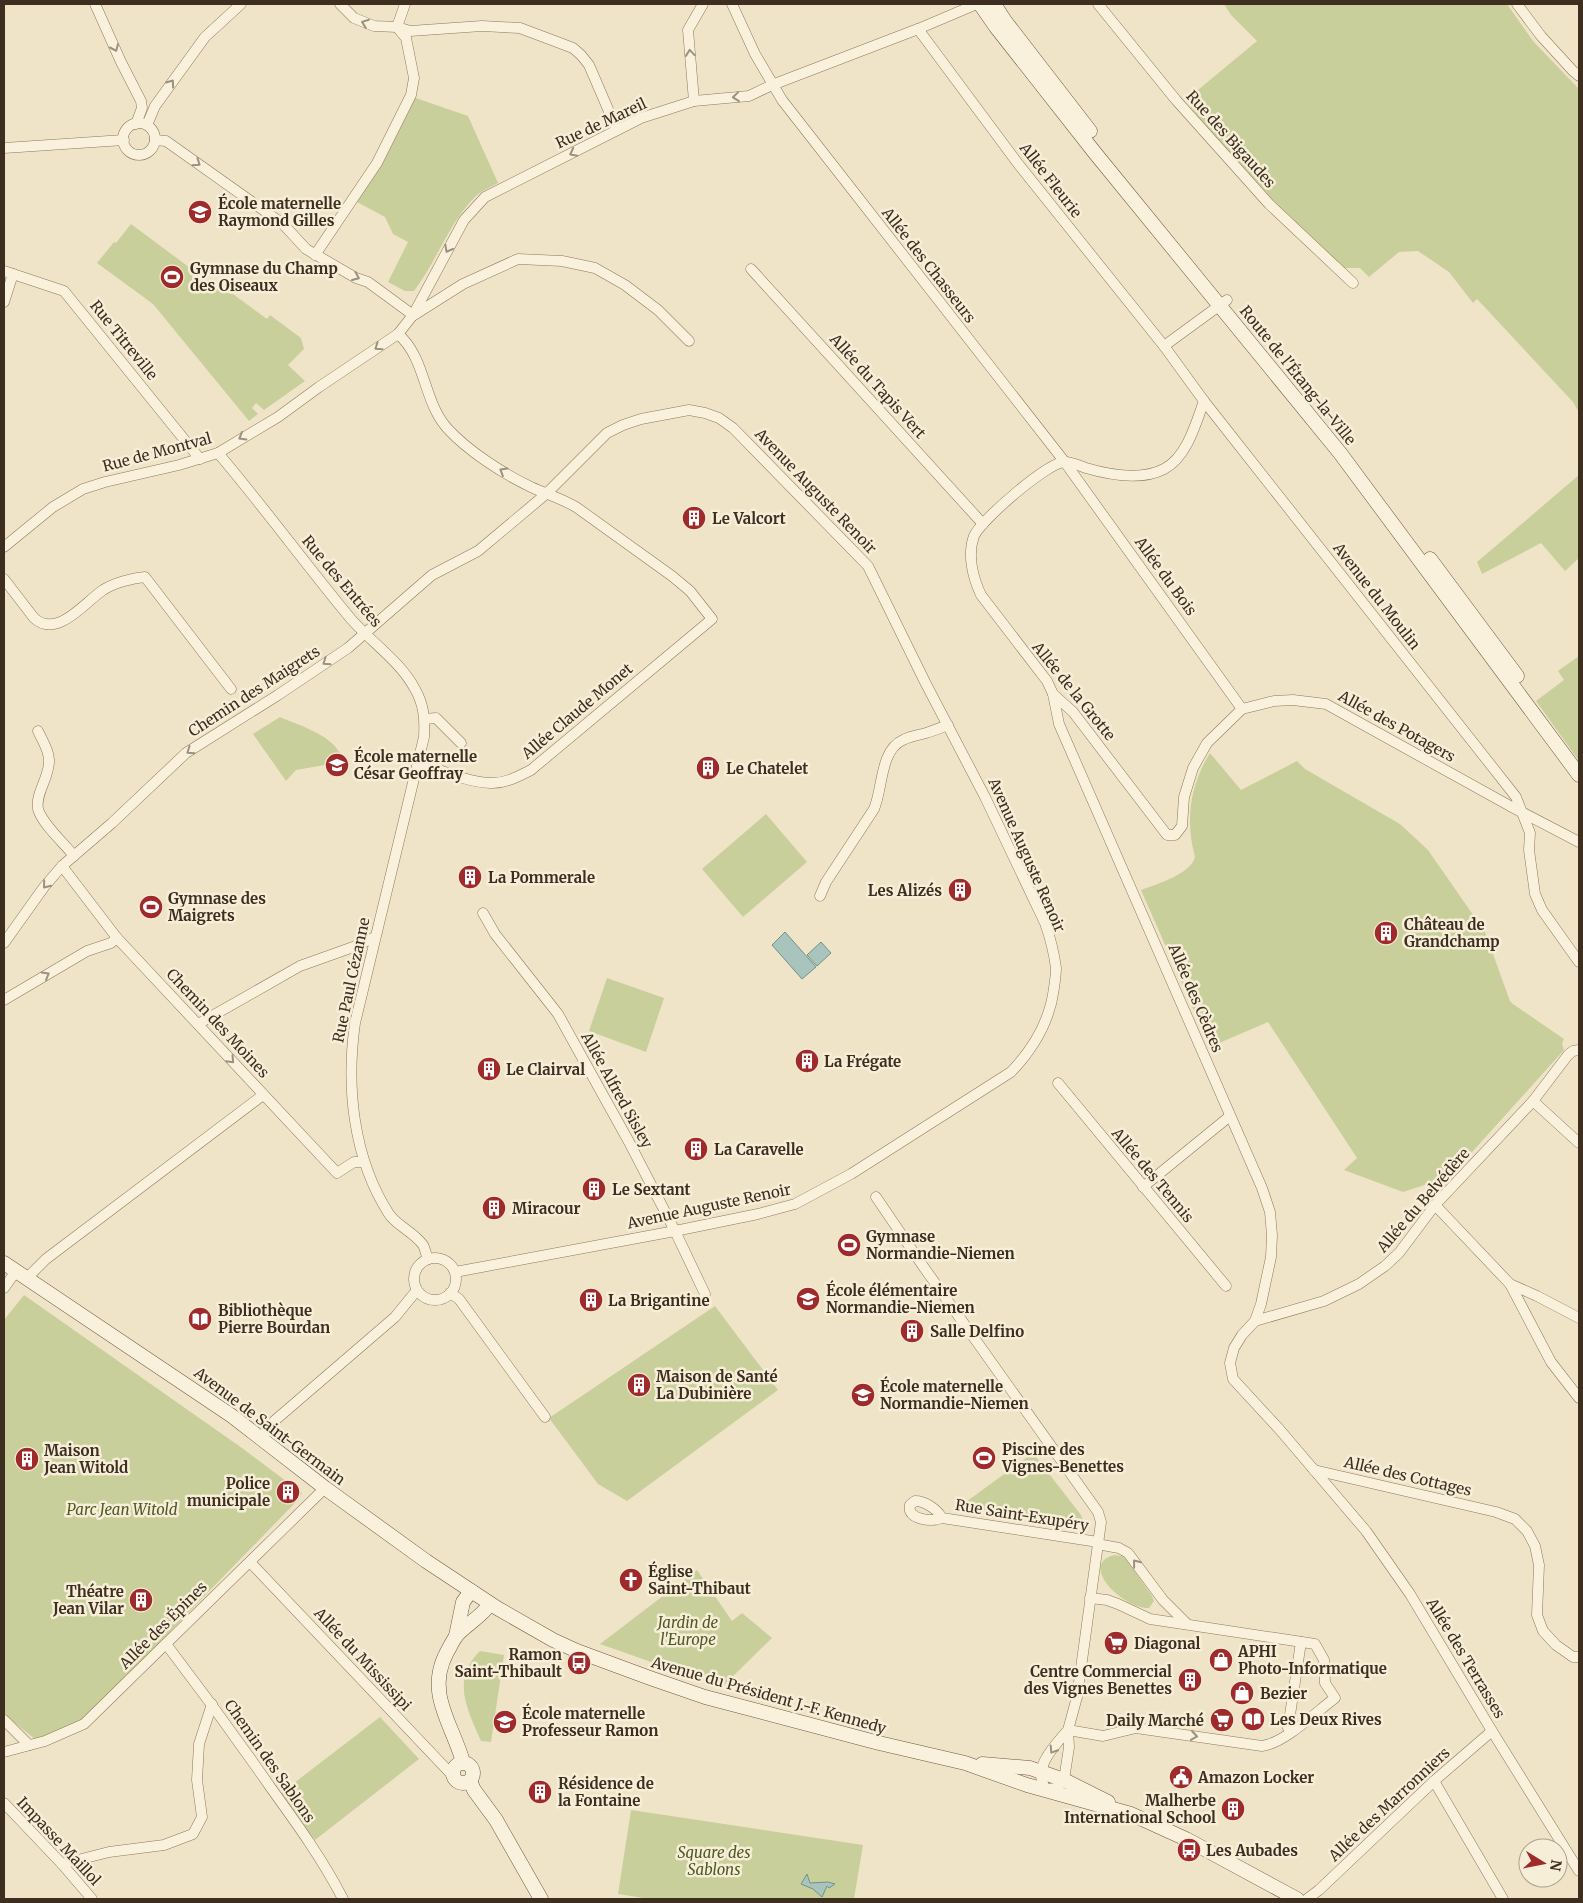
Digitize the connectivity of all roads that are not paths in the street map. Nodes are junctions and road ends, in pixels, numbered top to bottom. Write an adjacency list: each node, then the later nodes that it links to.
1 (95, 4): 17 (street, one-way to 17)
2 (242, 4): 17 (street, one-way to 2)
3 (340, 4): 11 (street, one-way to 3)
4 (405, 4): 11 (street)
5 (703, 4): 16 (street, one-way to 5)
6 (732, 4): 15 (street, Allée des Chasseurs)
7 (978, 4): 12 (street, Rue de Mareil); 13 (street, Route de l'Étang-la-Ville)
8 (994, 4): 13 (street, Route de l'Étang-la-Ville)
9 (1098, 4): 25 (street, Rue des Bigaudes)
10 (1517, 4): 14 (street)
11 (397, 27): 18 (street); 22 (street)
12 (918, 29): 15 (street, Rue de Mareil); 31 (street, Allée Fleurie)
13 (1040, 74): 27 (street, Route de l'Étang-la-Ville)
14 (1579, 76)
15 (772, 85): 16 (street, Rue de Mareil, one-way to 16); 35 (street, Allée des Chasseurs)
16 (694, 101): 18 (street, Rue de Mareil)
17 (141, 124): 19 (street); 20 (street)
18 (617, 130): 28 (street, Rue de Mareil, one-way to 28)
19 (124, 140): 20 (street); 21 (street)
20 (155, 140): 22 (street, one-way to 22)
21 (4, 148)
22 (315, 255): 28 (street, one-way to 28)
23 (751, 269): 37 (street, Allée du Tapis Vert)
24 (8, 273): 26 (street); 34 (street, Rue Titreville)
25 (1354, 283)
26 (4, 302)
27 (1223, 303): 31 (street); 49 (street, Route de l'Étang-la-Ville); 50 (street, Route de l'Étang-la-Ville)
28 (413, 315): 29 (street, Rue de Montval); 30 (street)
29 (398, 334): 33 (street, Rue de Montval, one-way to 33); 36 (street, one-way to 29)
30 (689, 341)
31 (1164, 346): 32 (street, Allée Fleurie)
32 (1204, 401): 35 (street); 51 (street, Avenue du Moulin)
33 (218, 453): 34 (street, Rue de Montval); 40 (street, Rue des Entrées)
34 (200, 459): 38 (street, Rue de Montval)
35 (1064, 462): 37 (street); 43 (street, Allée du Bois)
36 (546, 494): 40 (street, Chemin des Maigrets); 45 (street, Avenue Auguste Renoir); 48 (street, Allée Claude Monet)
37 (983, 524): 42 (street, Allée de la Grotte)
38 (4, 547)
39 (4, 579): 41 (street)
40 (365, 634): 44 (street, Rue des Entrées); 53 (street, Chemin des Maigrets, one-way to 53)
41 (232, 689)
42 (1053, 694): 43 (street, Allée de la Grotte); 67 (street, Allée des Cèdres)
43 (1242, 709): 51 (street, Allée des Potagers)
44 (425, 719): 47 (street); 48 (street, Rue Paul Cézanne)
45 (948, 725): 55 (street); 73 (street, Avenue Auguste Renoir)
46 (38, 731): 53 (street)
47 (462, 743)
48 (418, 762): 58 (street, Rue Paul Cézanne)
49 (1579, 762)
50 (1579, 776)
51 (1522, 812): 52 (street, Allée des Potagers); 60 (street, Avenue du Moulin)
52 (1579, 842)
53 (74, 856): 54 (street, Chemin des Maigrets)
54 (62, 866): 57 (street, Chemin des Moines); 59 (street, Chemin des Maigrets, one-way to 59)
55 (820, 896)
56 (483, 913): 73 (street, Allée Alfred Sisley)
57 (118, 938): 61 (street, one-way to 57); 62 (street, Chemin des Moines)
58 (375, 938): 62 (street); 69 (street, Rue Paul Cézanne)
59 (4, 943)
60 (1579, 962)
61 (4, 1000)
62 (198, 1024): 65 (street, Chemin des Moines, one-way to 65)
63 (1579, 1050): 66 (street, Allée du Belvédère)
64 (1058, 1083): 70 (street, Allée des Tennis)
65 (263, 1095): 69 (street, Chemin des Moines); 77 (street)
66 (1533, 1101): 68 (street); 72 (street, Allée du Belvédère)
67 (1230, 1116): 70 (street); 85 (street, Allée des Cèdres)
68 (1579, 1143)
69 (364, 1162): 74 (street, Rue Paul Cézanne)
70 (1143, 1187): 79 (street, Allée des Tennis)
71 (876, 1197): 92 (street)
72 (1435, 1206): 78 (street); 85 (street, Allée du Belvédère)
73 (675, 1231): 76 (street, Avenue Auguste Renoir); 83 (street, Allée Alfred Sisley)
74 (428, 1259): 76 (street); 81 (street)
75 (4, 1263): 77 (street, Avenue de Saint-Germain)
76 (455, 1272): 82 (street)
77 (22, 1275): 80 (street); 88 (street, Avenue de Saint-Germain)
78 (1510, 1284): 84 (street); 86 (street)
79 (1226, 1286)
80 (4, 1288)
81 (417, 1290): 82 (street); 88 (street)
82 (450, 1293): 87 (street)
83 (705, 1294)
84 (1579, 1318)
85 (1256, 1321): 89 (street)
86 (1579, 1398)
87 (545, 1417)
88 (261, 1439): 90 (street, Avenue de Saint-Germain)
89 (1314, 1470): 104 (street, Allée des Cottages); 108 (street, Allée des Terrasses)
90 (325, 1488): 93 (street, Allée des Épines); 94 (street, Avenue de Saint-Germain)
91 (942, 1518): 92 (street, Rue Saint-Exupéry)
92 (1097, 1543): 95 (street); 96 (street, Rue Saint-Exupéry, one-way to 92)
93 (250, 1562): 103 (street, Allée des Épines); 115 (street, Allée du Mississipi)
94 (471, 1590): 97 (street, Avenue de Saint-Germain); 101 (street)
95 (1090, 1598): 99 (street); 107 (street)
96 (1163, 1600): 99 (street); 100 (street, Rue Saint-Exupéry)
97 (490, 1604): 98 (street, Avenue de Saint-Germain); 101 (street)
98 (514, 1619): 113 (street, Avenue du Président J.-F. Kennedy)
99 (1150, 1619): 100 (street)
100 (1187, 1624): 102 (street)
101 (456, 1636): 112 (street)
102 (1301, 1642): 109 (street); 109 (street)
103 (166, 1644): 105 (street, Chemin des Sablons); 110 (street, Allée des Épines)
104 (1579, 1657)
105 (212, 1704): 122 (street); 125 (street, Chemin des Sablons)
106 (4, 1720): 110 (street)
107 (1068, 1730): 109 (street, one-way to 109); 114 (street, one-way to 114); 116 (street)
108 (1492, 1731): 118 (street, Allée des Marronniers); 123 (street, Allée des Terrasses)
109 (1290, 1732)
110 (29, 1745): 111 (street, Allée des Épines)
111 (4, 1752)
112 (463, 1762): 115 (street); 117 (street)
113 (965, 1764): 114 (street, Avenue du Président J.-F. Kennedy); 119 (street, Avenue du Président J.-F. Kennedy)
114 (1040, 1772): 116 (street, Avenue du Président J.-F. Kennedy); 119 (street)
115 (454, 1777): 117 (street)
116 (1064, 1780): 119 (street); 121 (street, Avenue du Président J.-F. Kennedy)
117 (470, 1781): 126 (street)
118 (1434, 1781): 128 (street, Allée des Marronniers); 129 (street)
119 (1047, 1790): 121 (street, Avenue du Président J.-F. Kennedy)
120 (4, 1803): 122 (street, Impasse Maillol)
121 (1131, 1814): 127 (street, Avenue du Président J.-F. Kennedy)
122 (62, 1864): 124 (street, Impasse Maillol)
123 (1579, 1871)
124 (92, 1899)
125 (343, 1899)
126 (541, 1899)
127 (1298, 1899)
128 (1307, 1899)
129 (1503, 1899)

